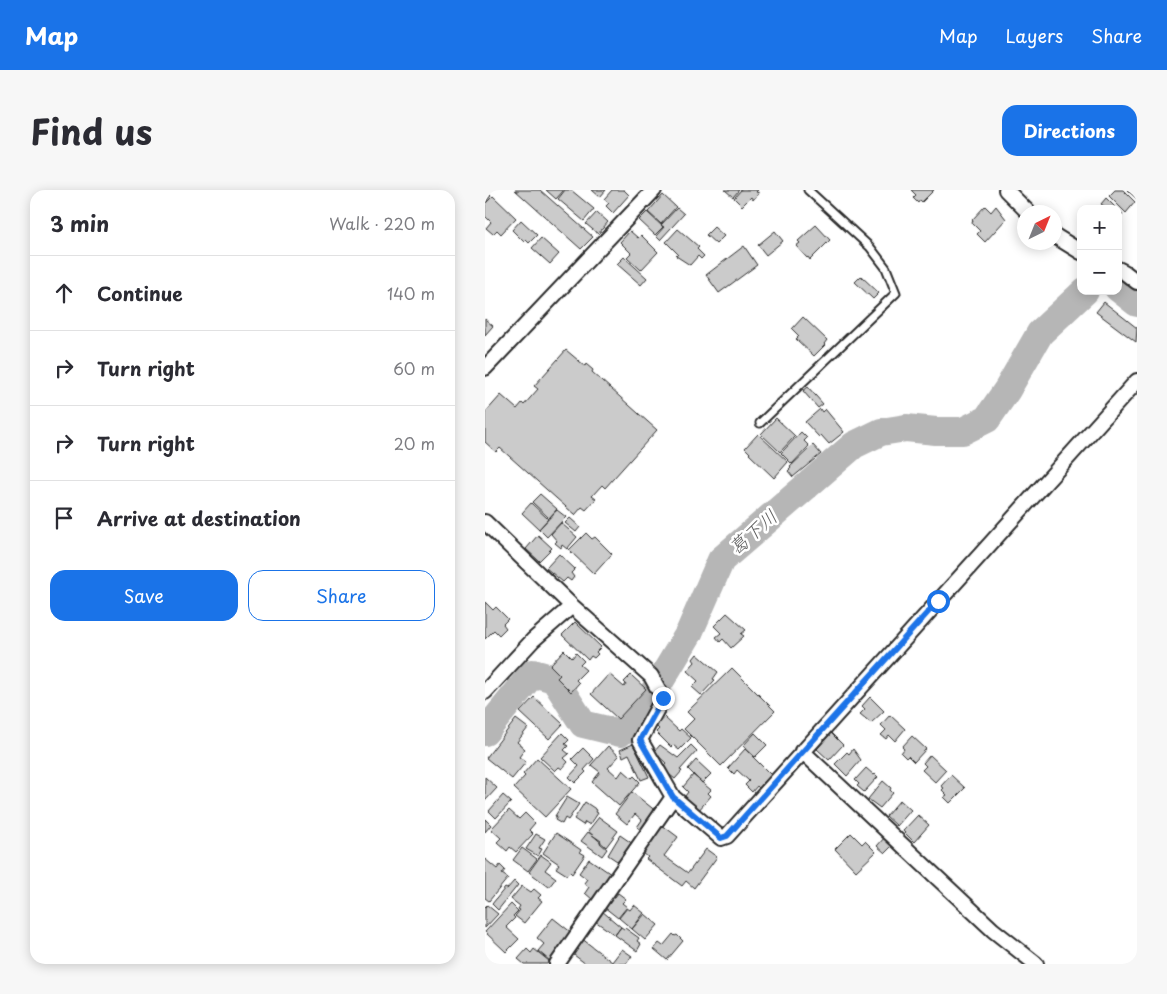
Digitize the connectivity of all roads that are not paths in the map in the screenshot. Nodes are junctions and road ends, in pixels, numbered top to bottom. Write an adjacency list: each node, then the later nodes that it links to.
1 (808, 190): 11 (lane)
2 (1006, 190): 4 (street)
3 (648, 192): 9 (street)
4 (1021, 205)
5 (1062, 240): 6 (street)
6 (1078, 250)
7 (1122, 271): 8 (street)
8 (1137, 282)
9 (485, 368)
10 (1137, 381): 15 (street)
11 (760, 423)
12 (485, 522): 13 (street)
13 (571, 606): 14 (street); 16 (street)
14 (485, 692)
15 (802, 751): 16 (street); 18 (street)
16 (673, 797): 17 (street)
17 (557, 964)
18 (1036, 964)

